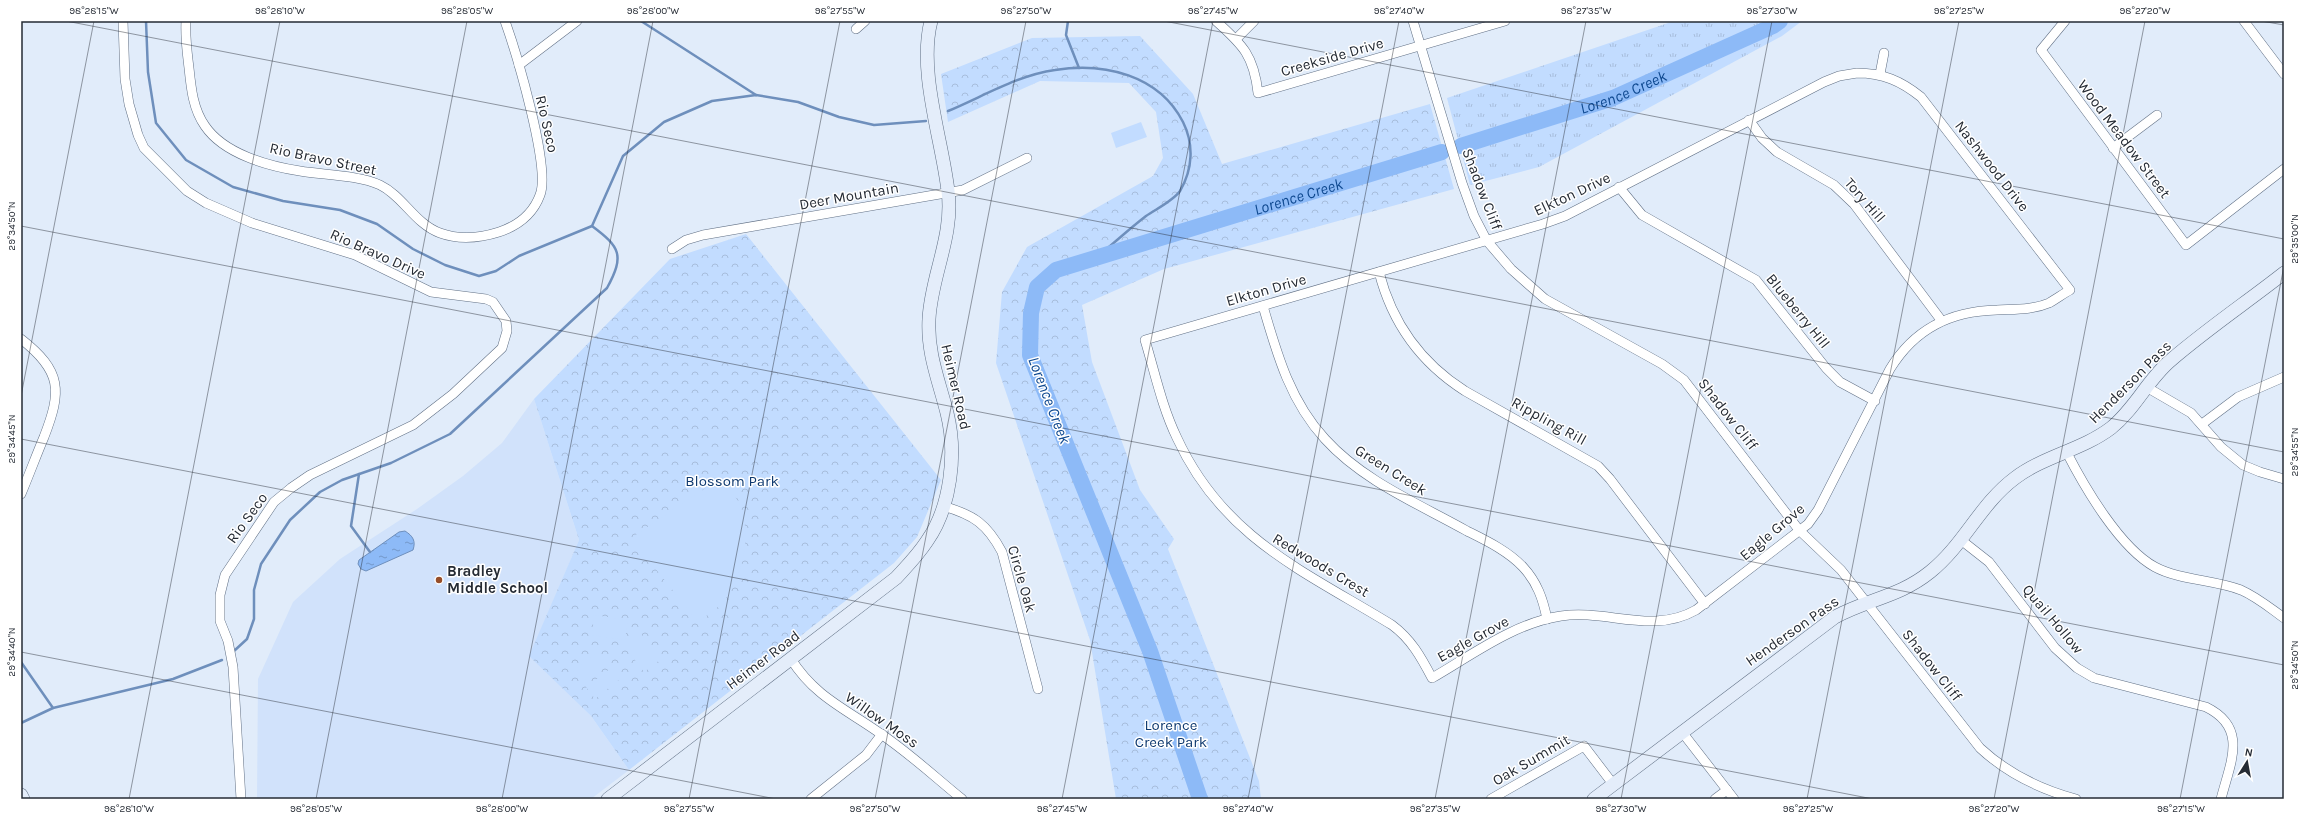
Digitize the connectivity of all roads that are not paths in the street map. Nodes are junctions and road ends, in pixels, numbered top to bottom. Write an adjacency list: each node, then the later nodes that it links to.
1 (123, 21): 33 (street, Rio Bravo Drive)
2 (186, 21): 27 (street, Rio Bravo Street)
3 (505, 21): 17 (street, Rio Seco)
4 (576, 21): 17 (street)
5 (865, 21): 13 (street)
6 (931, 21): 26 (street, Heimer Road)
7 (1216, 21): 14 (street)
8 (1254, 21): 14 (street)
9 (1413, 21): 15 (street, Shadow Cliff)
10 (1505, 21): 15 (street, Creekside Drive)
11 (2065, 21): 22 (street, Wood Meadow Street)
12 (2244, 21): 19 (street)
13 (856, 29)
14 (1236, 39): 15 (street, Creekside Drive)
15 (1421, 46): 28 (street, Shadow Cliff)
16 (1884, 53): 18 (street)
17 (519, 65): 27 (street, Rio Seco)
18 (1880, 74): 21 (street, Elkton Drive); 32 (street, Nashwood Drive)
19 (2284, 74)
20 (2156, 115): 22 (street)
21 (1749, 120): 25 (street, Elkton Drive); 35 (street, Tory Hill)
22 (2113, 148): 24 (street, Wood Meadow Street)
23 (1028, 158): 26 (street, Deer Mountain)
24 (2284, 169)
25 (1619, 187): 28 (street, Elkton Drive); 40 (street, Blueberry Hill)
26 (949, 193): 29 (street, Deer Mountain); 45 (street, Heimer Road)
27 (515, 226)
28 (1487, 241): 30 (street, Elkton Drive); 46 (street, Shadow Cliff)
29 (672, 249)
30 (1379, 272): 34 (street, Elkton Drive); 48 (street, Rippling Rill)
31 (2284, 273): 39 (street, Henderson Pass)
32 (2070, 290): 35 (street, Eagle Grove)
33 (493, 302): 61 (street, Rio Seco)
34 (1263, 306): 37 (street, Elkton Drive); 51 (street, Green Creek)
35 (1941, 320): 40 (street, Eagle Grove)
36 (21, 339): 44 (street)
37 (1146, 340): 53 (street, Redwoods Crest)
38 (2284, 377): 41 (street)
39 (2148, 388): 41 (street); 42 (street, Henderson Pass)
40 (1875, 401): 46 (street, Eagle Grove)
41 (2202, 424): 43 (street)
42 (2067, 453): 47 (street, Henderson Pass); 50 (street)
43 (2284, 479)
44 (21, 494)
45 (943, 506): 52 (street, Heimer Road); 54 (street, Circle Oak)
46 (1799, 530): 48 (street, Eagle Grove); 49 (street, Shadow Cliff)
47 (1961, 540): 49 (street, Henderson Pass); 70 (street, Quail Hollow)
48 (1705, 604): 51 (street, Eagle Grove)
49 (1868, 604): 55 (street, Henderson Pass); 69 (street, Shadow Cliff)
50 (2284, 618)
51 (1547, 619): 53 (street, Eagle Grove)
52 (791, 659): 56 (street, Willow Moss); 62 (street, Heimer Road)
53 (1432, 678)
54 (1038, 689)
55 (1682, 732): 57 (street, Henderson Pass); 58 (street)
56 (882, 734): 63 (street); 64 (street, Willow Moss)
57 (1613, 784): 65 (street, Oak Summit); 66 (street, Henderson Pass)
58 (1727, 790): 67 (street); 68 (street)
59 (21, 796): 60 (street)
60 (23, 799)
61 (241, 799)
62 (608, 799)
63 (811, 799)
64 (962, 799)
65 (1491, 799)
66 (1594, 799)
67 (1715, 799)
68 (1734, 799)
69 (2075, 799)
70 (2221, 799)

